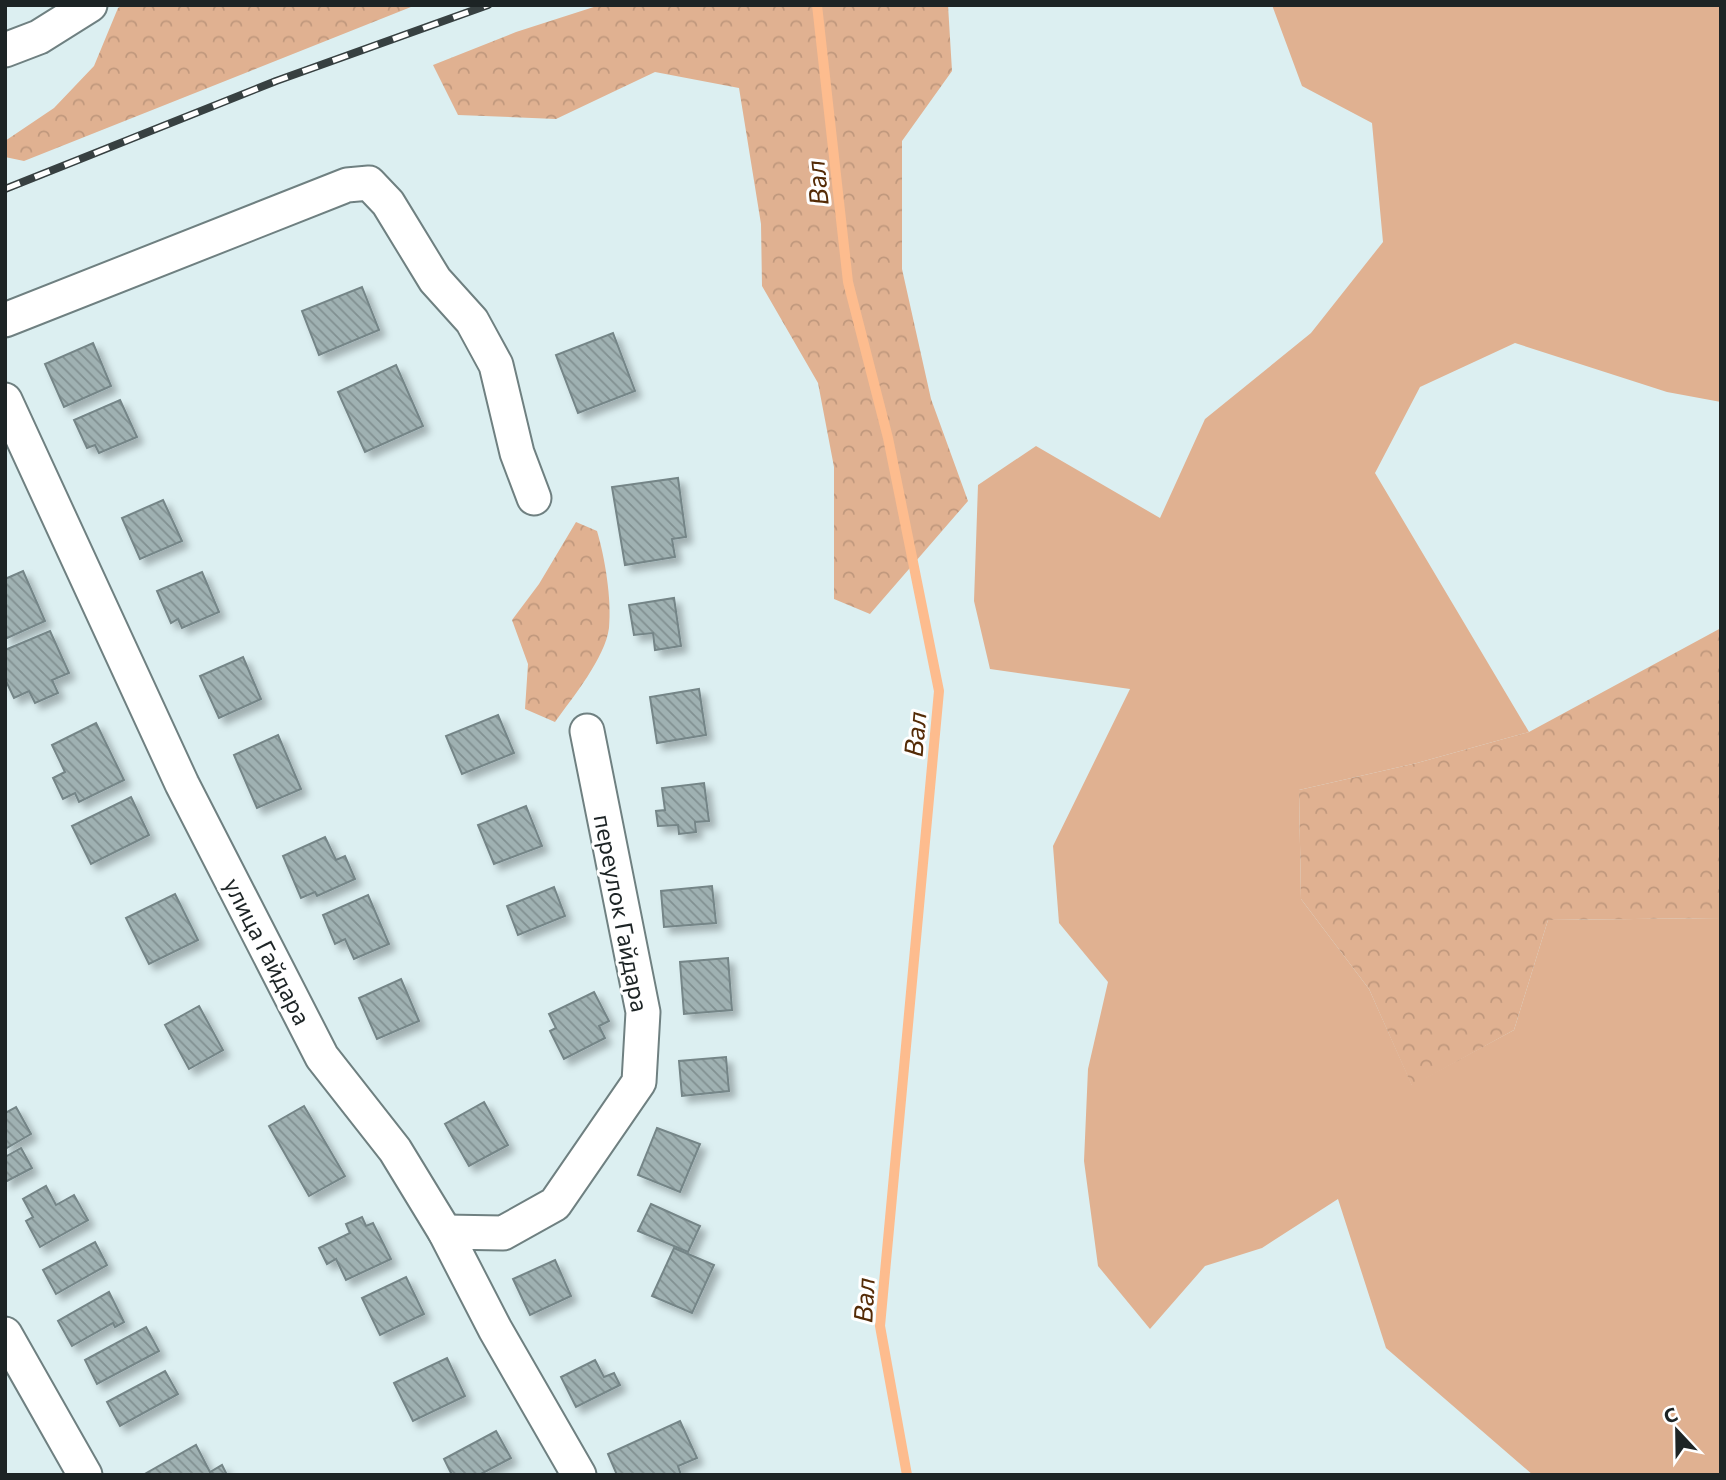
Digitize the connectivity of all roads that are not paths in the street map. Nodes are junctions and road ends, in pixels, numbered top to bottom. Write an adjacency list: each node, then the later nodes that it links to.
1 (90, 5): 2 (street)
2 (5, 50)
3 (5, 320): 5 (street)
4 (5, 400): 7 (street, улица Гайдара)
5 (534, 498)
6 (587, 731): 7 (street, переулок Гайдара)
7 (445, 1233): 10 (street, улица Гайдара)
8 (5, 1334): 9 (street)
9 (85, 1475)
10 (579, 1475)

